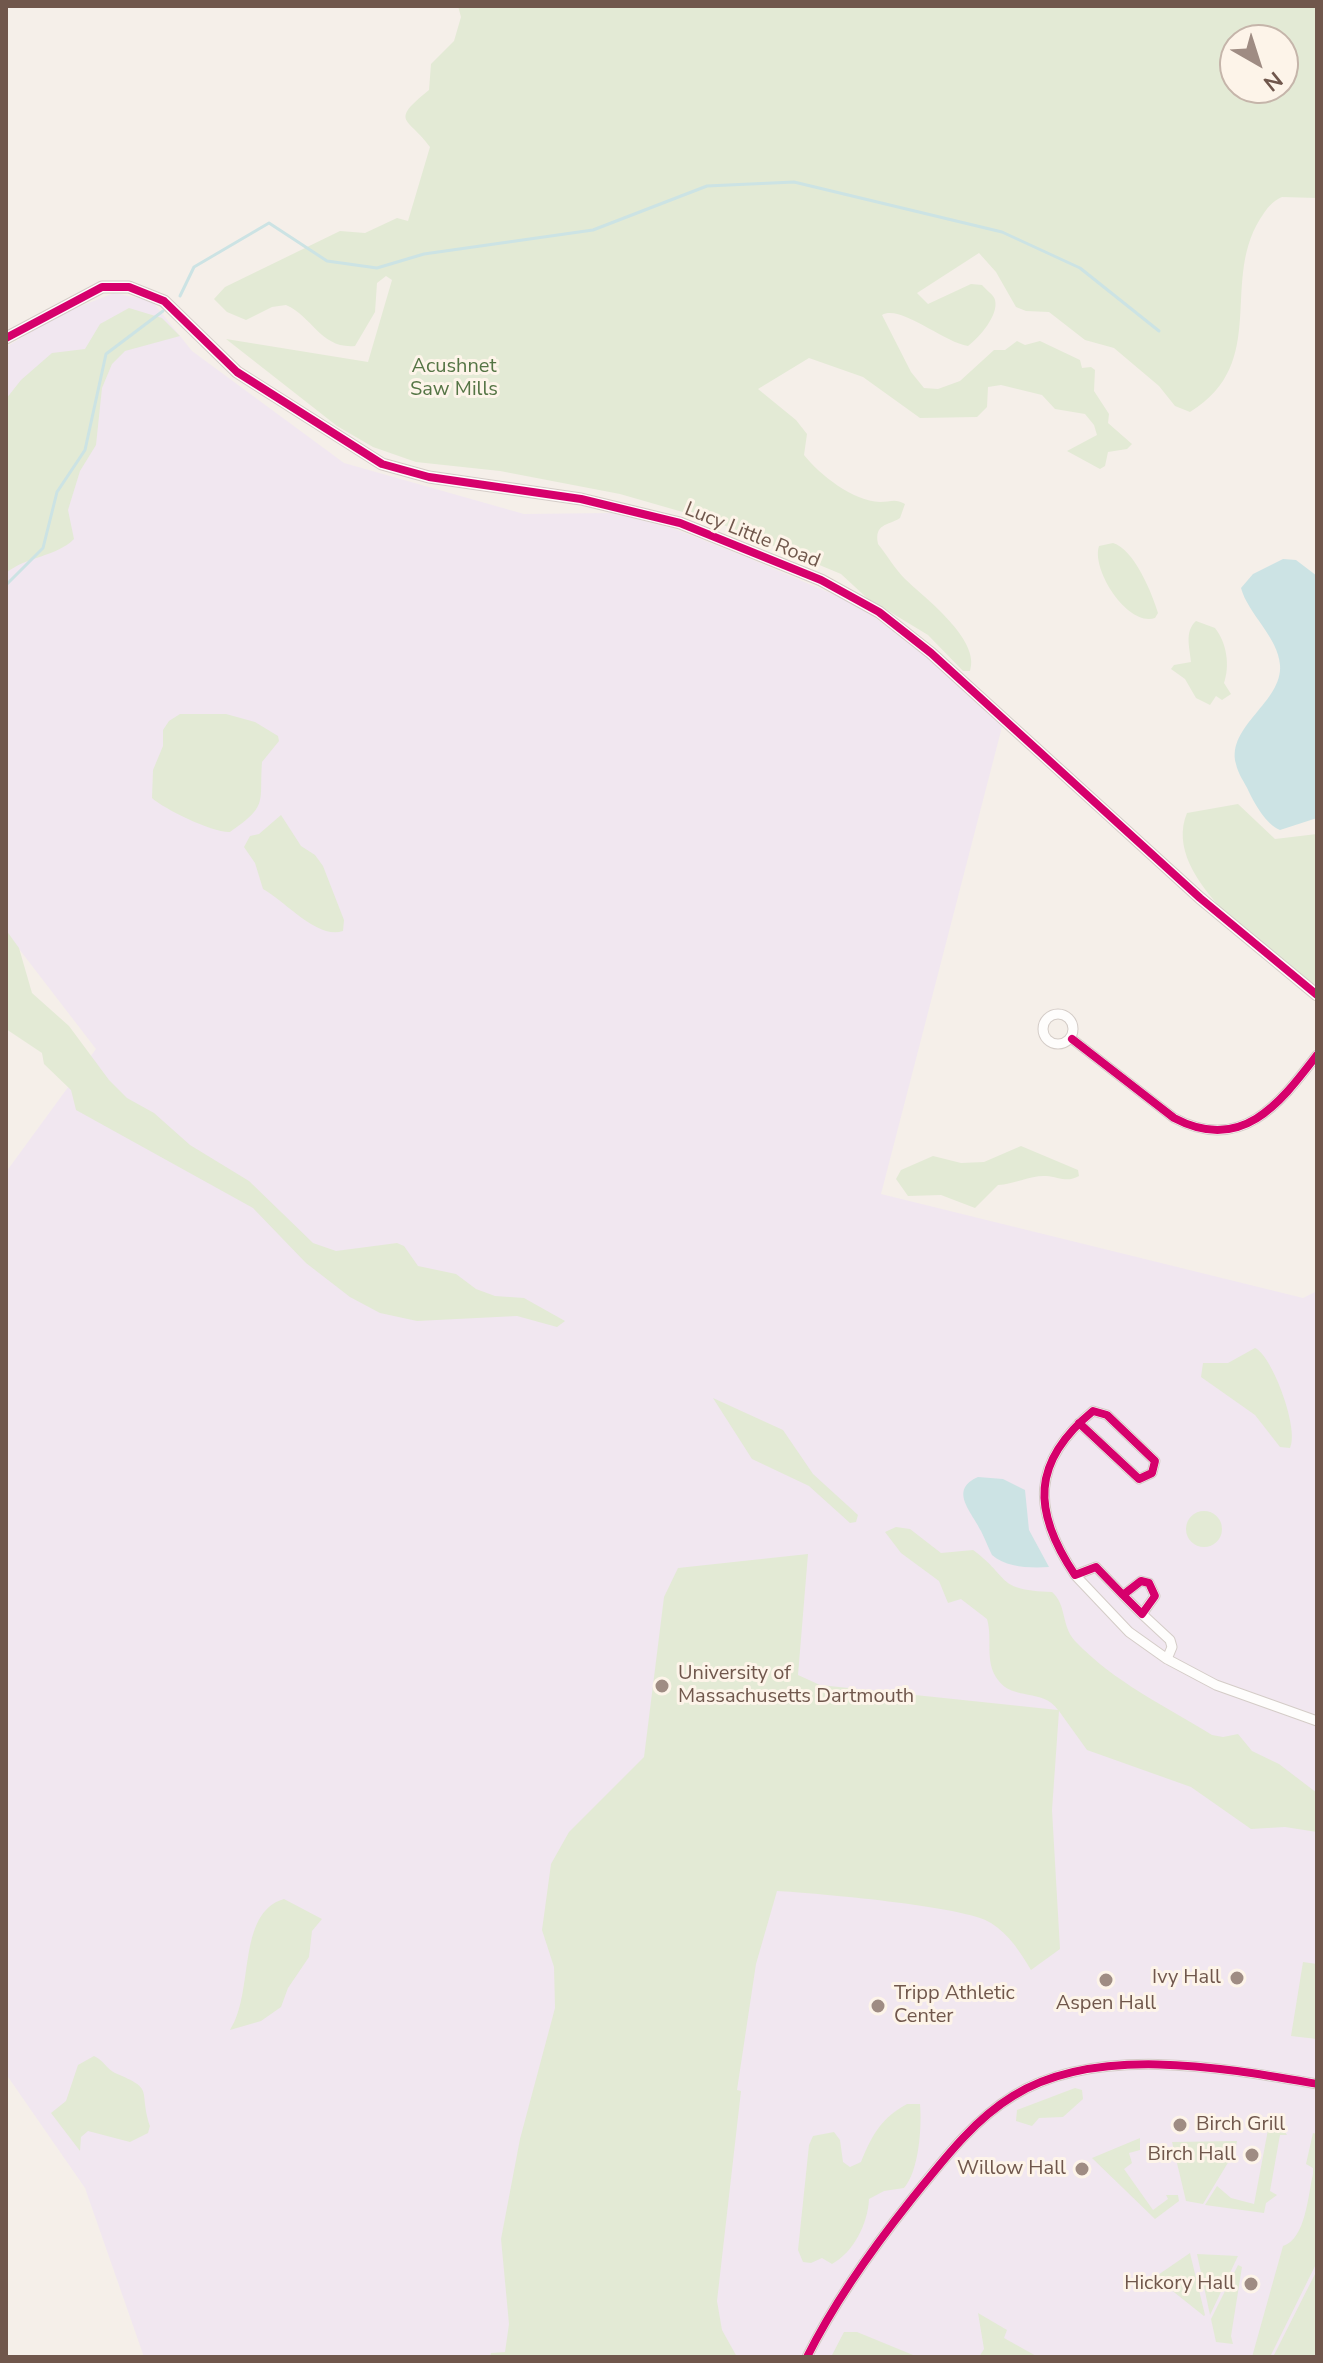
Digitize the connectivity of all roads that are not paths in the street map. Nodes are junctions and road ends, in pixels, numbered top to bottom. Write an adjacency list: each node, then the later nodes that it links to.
1 (6, 338): 2 (street, Lucy Little Road)
2 (1317, 995)
3 (1072, 1039): 4 (street)
4 (1317, 1055)
5 (1079, 1423): 5 (street); 6 (street)
6 (1075, 1575): 7 (street); 9 (street)
7 (1123, 1595): 8 (street); 8 (street)
8 (1142, 1614): 9 (street)
9 (1167, 1659): 10 (street)
10 (1317, 1721)
11 (1317, 2084): 12 (street)
12 (807, 2357)

